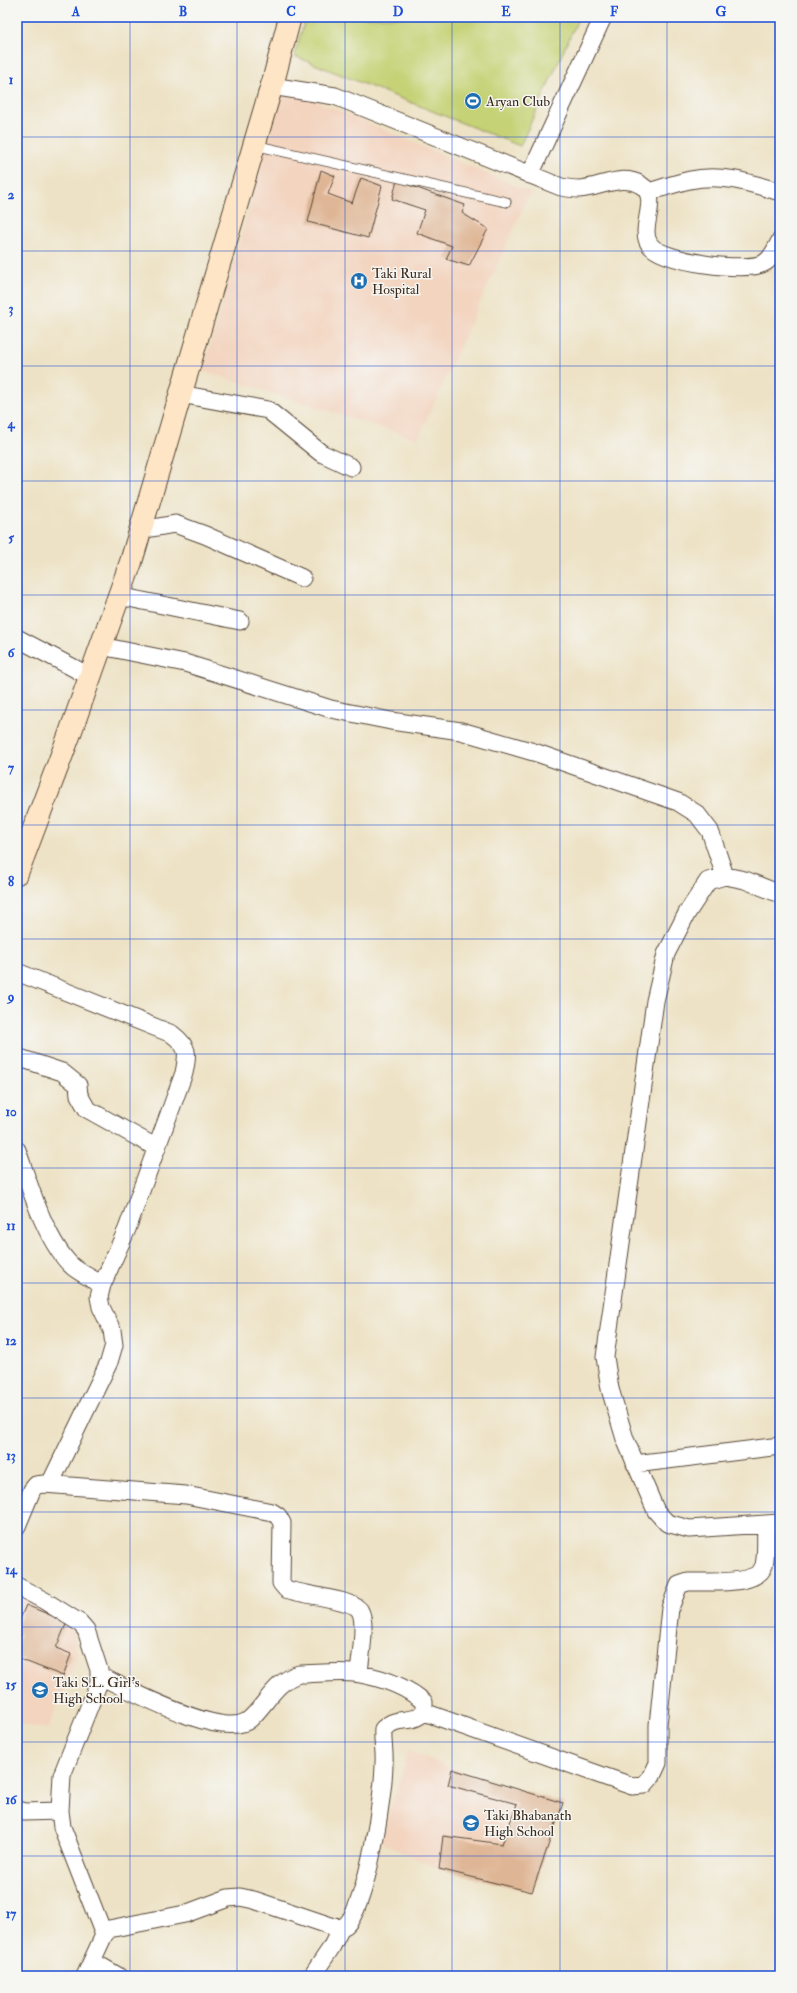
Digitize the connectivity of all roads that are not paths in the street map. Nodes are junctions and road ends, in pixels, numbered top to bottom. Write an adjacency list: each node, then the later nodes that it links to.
1 (290, 17): 3 (street)
2 (603, 17): 5 (street)
3 (271, 86): 4 (street); 5 (street)
4 (254, 145): 8 (lane); 10 (street)
5 (530, 174): 6 (street)
6 (648, 192): 7 (street); 9 (street)
7 (780, 192)
8 (506, 202)
9 (780, 241)
10 (180, 394): 11 (street); 12 (street)
11 (351, 467)
12 (141, 530): 13 (street); 14 (street)
13 (302, 578)
14 (119, 596): 15 (street); 17 (street)
15 (240, 621)
16 (17, 638): 18 (street)
17 (101, 646): 18 (street); 20 (street)
18 (89, 676): 19 (street)
19 (17, 873)
20 (725, 876): 21 (street); 28 (street)
21 (780, 894)
22 (17, 972): 24 (street)
23 (17, 1058): 24 (street)
24 (157, 1148): 26 (street)
25 (17, 1150): 26 (street)
26 (102, 1285): 29 (street)
27 (780, 1446): 28 (street)
28 (636, 1464): 30 (street)
29 (50, 1484): 31 (street); 33 (street)
30 (773, 1524): 35 (street)
31 (17, 1526)
32 (17, 1586): 34 (street)
33 (359, 1673): 34 (street); 35 (street)
34 (100, 1676): 37 (street)
35 (424, 1712): 38 (street)
36 (17, 1810): 37 (street)
37 (60, 1811): 39 (street)
38 (341, 1928): 39 (street); 42 (street)
39 (104, 1935): 40 (street)
40 (89, 1969): 41 (street)
41 (118, 1976)
42 (312, 1976)

